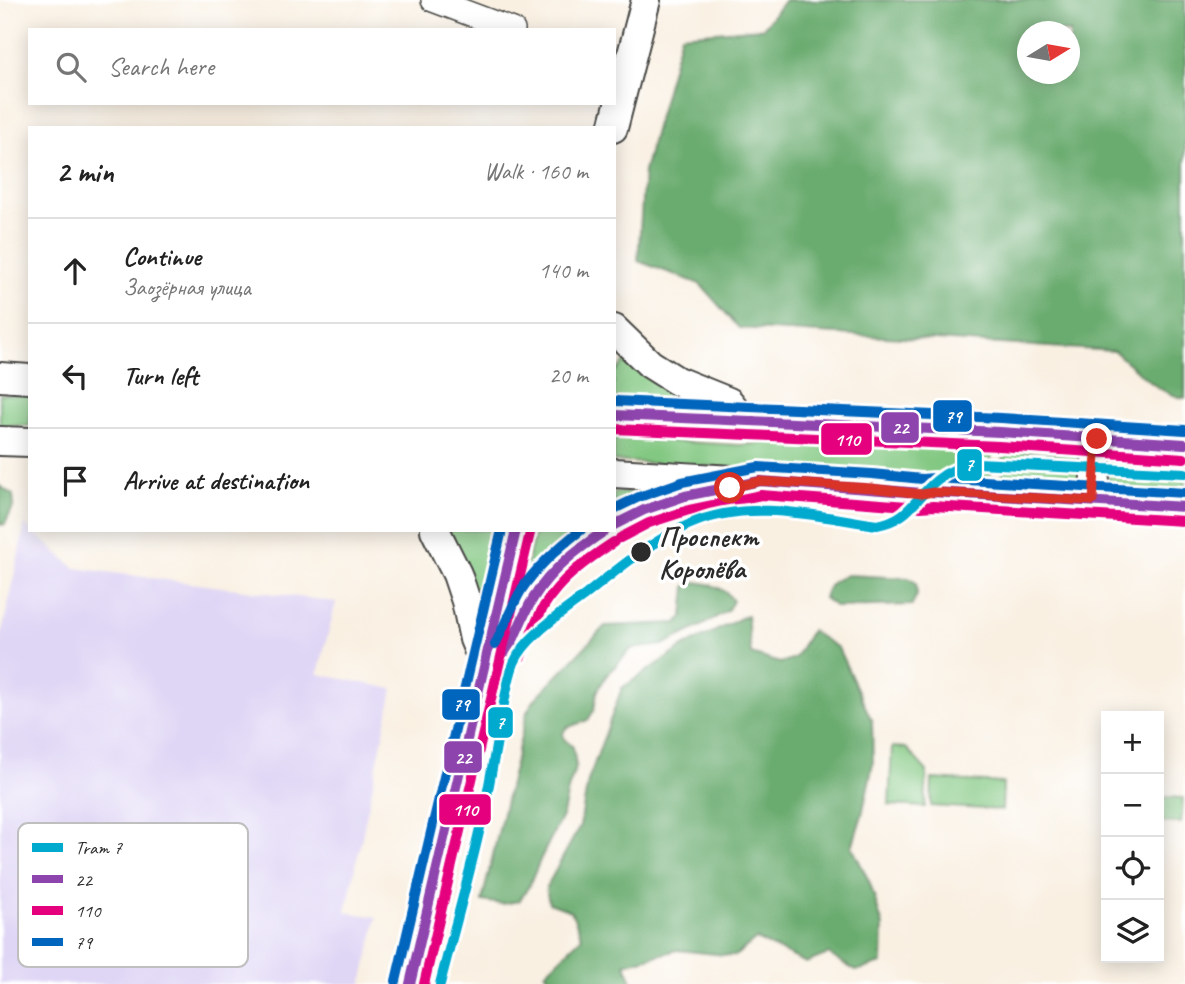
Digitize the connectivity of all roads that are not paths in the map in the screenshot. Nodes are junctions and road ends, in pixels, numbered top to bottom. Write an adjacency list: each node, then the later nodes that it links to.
1 (433, 0): 3 (street)
2 (646, 0): 4 (main road)
3 (508, 28)
4 (620, 72): 5 (main road)
5 (616, 104)
6 (616, 105): 7 (main road)
7 (613, 126)
8 (616, 331): 12 (main road)
9 (0, 377): 10 (main road)
10 (28, 379)
11 (616, 415): 12 (main road)
12 (745, 422): 13 (main road)
13 (1097, 439): 16 (main road); 19 (main road)
14 (0, 441): 15 (main road)
15 (28, 442)
16 (1185, 444)
17 (616, 473): 18 (main road)
18 (760, 481): 19 (main road); 21 (main road)
19 (1093, 501): 20 (main road)
20 (1185, 507)
21 (616, 524)
22 (436, 532): 25 (main road)
23 (516, 532): 25 (main road)
24 (603, 532): 25 (main road)
25 (485, 666): 26 (main road)
26 (410, 984)

